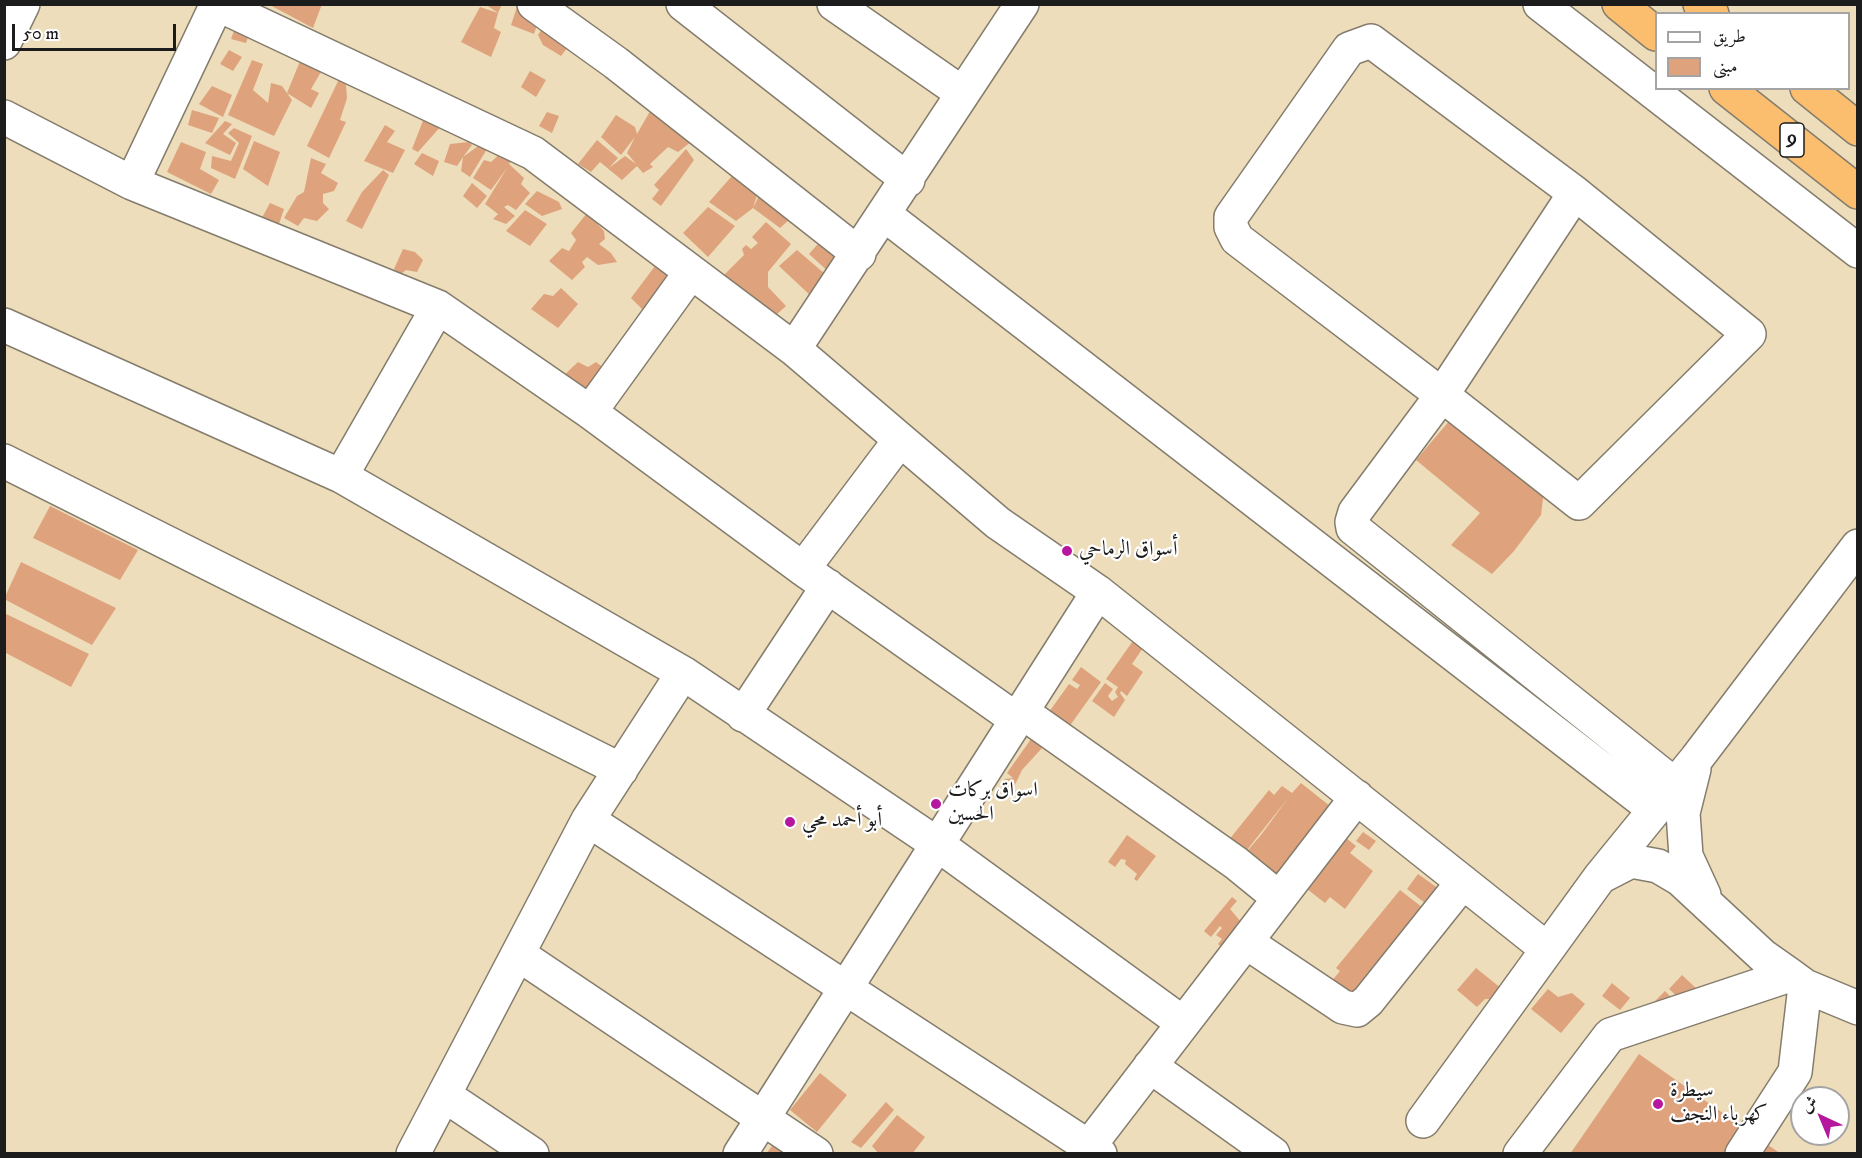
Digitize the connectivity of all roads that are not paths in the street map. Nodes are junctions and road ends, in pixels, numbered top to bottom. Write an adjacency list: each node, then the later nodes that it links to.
1 (23, 4): 9 (street)
2 (534, 4): 21 (street)
3 (683, 4): 15 (street)
4 (834, 4): 12 (street)
5 (1022, 4): 12 (street)
6 (1540, 4): 20 (street)
7 (1619, 4): 8 (highway)
8 (1655, 33)
9 (4, 43)
10 (1729, 90): 17 (highway, 9)
11 (1809, 90): 14 (highway, 9)
12 (962, 93): 15 (street)
13 (4, 117): 16 (street)
14 (1857, 129)
15 (908, 180): 19 (street)
16 (132, 183): 22 (street); 23 (street)
17 (1857, 192)
18 (1575, 193): 26 (street); 26 (street); 26 (street)
19 (885, 215): 21 (street); 40 (street)
20 (1857, 251)
21 (859, 254): 25 (street)
22 (691, 272): 25 (street); 27 (street)
23 (438, 307): 27 (street); 30 (street)
24 (4, 325): 30 (street)
25 (794, 349): 28 (street)
26 (1442, 395): 40 (street)
27 (590, 412): 32 (street)
28 (900, 440): 32 (street); 33 (street)
29 (4, 460): 38 (street)
30 (341, 476): 34 (street)
31 (1857, 546): 37 (street)
32 (815, 578): 35 (street); 36 (street)
33 (1098, 592): 36 (street); 39 (street)
34 (683, 673): 35 (street); 38 (street)
35 (743, 715): 42 (street)
36 (1019, 716): 42 (street); 45 (street)
37 (1697, 758): 40 (street); 46 (street)
38 (621, 770): 41 (street)
39 (1357, 797): 44 (street); 45 (street)
40 (1665, 798): 43 (street)
41 (588, 820): 49 (street); 51 (street)
42 (937, 844): 51 (street); 53 (street)
43 (1600, 877): 46 (street); 48 (street)
44 (1463, 882): 47 (street); 48 (street)
45 (1279, 898): 47 (street)
46 (1707, 902): 50 (street)
47 (1246, 942): 53 (street)
48 (1547, 949): 57 (street)
49 (518, 954): 55 (street); 56 (street)
50 (1798, 981): 52 (street); 64 (street); 65 (street)
51 (846, 987): 56 (street); 58 (street)
52 (1857, 1008)
53 (1183, 1023): 54 (street)
54 (1150, 1066): 58 (street); 63 (street)
55 (444, 1095): 59 (street); 60 (street)
56 (763, 1118): 61 (street); 62 (street)
57 (1423, 1121)
58 (1091, 1151)
59 (413, 1154)
60 (532, 1154)
61 (740, 1154)
62 (816, 1154)
63 (1273, 1154)
64 (1520, 1154)
65 (1742, 1154)

